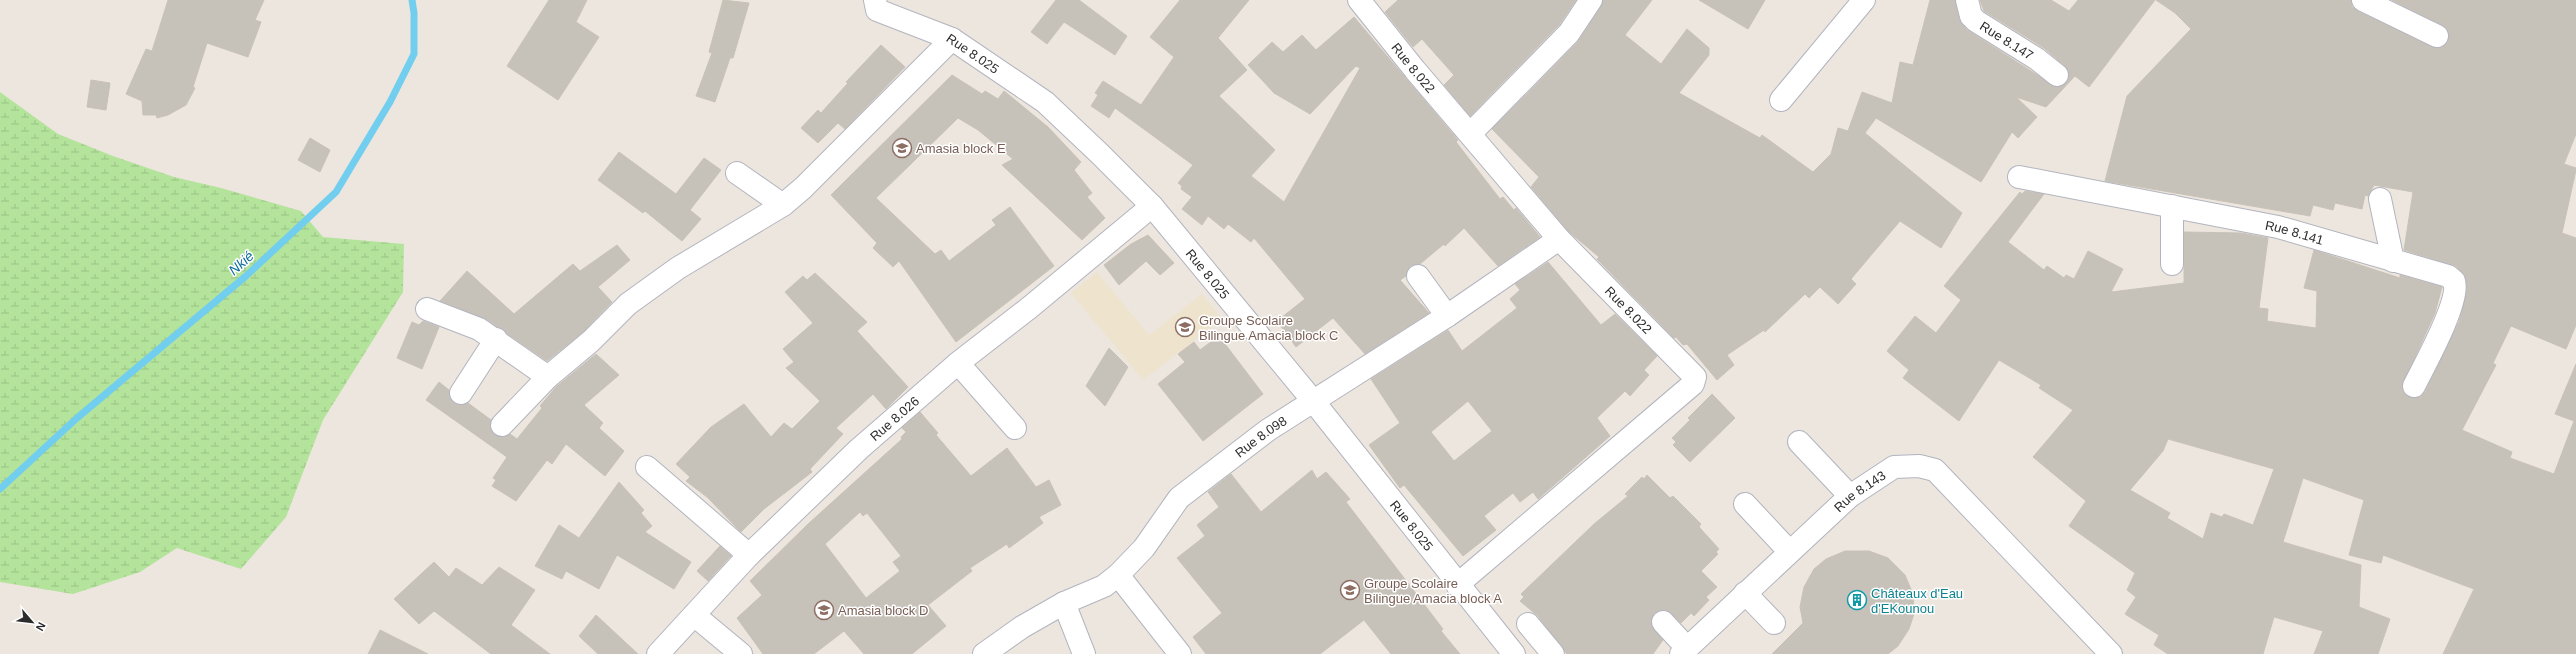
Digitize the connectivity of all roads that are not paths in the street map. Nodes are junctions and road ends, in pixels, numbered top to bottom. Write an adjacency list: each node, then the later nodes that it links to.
1 (875, 0): 8 (street, Rue 8.025)
2 (1359, 0): 11 (street, Rue 8.022)
3 (1591, 0): 11 (street)
4 (1864, 0): 10 (street)
5 (1967, 0): 9 (street, Rue 8.147)
6 (2363, 0): 7 (street)
7 (2437, 36)
8 (952, 39): 15 (street); 16 (street, Rue 8.025)
9 (2057, 75)
10 (1781, 100)
11 (1471, 133): 18 (street, Rue 8.022)
12 (737, 173): 15 (street)
13 (2019, 177): 17 (street, Rue 8.141)
14 (2380, 199): 19 (street)
15 (783, 205): 26 (street)
16 (1152, 206): 25 (street, Rue 8.026); 29 (street, Rue 8.025)
17 (2172, 206): 19 (street, Rue 8.141); 20 (street)
18 (1559, 239): 23 (street, Rue 8.098); 39 (street, Rue 8.022)
19 (2394, 261): 27 (street, Rue 8.141)
20 (2172, 264)
21 (1418, 276): 23 (street)
22 (427, 308): 24 (street)
23 (1447, 316): 29 (street, Rue 8.098)
24 (496, 339): 26 (street); 28 (street)
25 (958, 363): 31 (street); 37 (street, Rue 8.026)
26 (548, 377): 30 (street)
27 (2414, 386)
28 (461, 393)
29 (1314, 402): 38 (street, Rue 8.098); 39 (street, Rue 8.025)
30 (502, 425)
31 (1016, 428)
32 (1800, 442): 34 (street)
33 (647, 466): 37 (street)
34 (1850, 496): 36 (street, Rue 8.143); 54 (street, Rue 8.143)
35 (1745, 504): 36 (street)
36 (1789, 551): 40 (street, Rue 8.143)
37 (749, 555): 42 (street, Rue 8.026)
38 (1118, 575): 41 (street, Rue 8.098); 51 (street)
39 (1457, 585): 52 (street, Rue 8.025)
40 (1745, 593): 44 (street); 46 (street, Rue 8.143)
41 (1064, 603): 49 (street, Rue 8.098); 50 (street)
42 (694, 615): 47 (street, Rue 8.026); 48 (street)
43 (1663, 622): 46 (street)
44 (1774, 623)
45 (1528, 624): 53 (street)
46 (1684, 651)
47 (658, 654)
48 (741, 654)
49 (984, 654)
50 (1084, 654)
51 (1180, 654)
52 (1514, 654)
53 (1553, 654)
54 (2111, 654)

